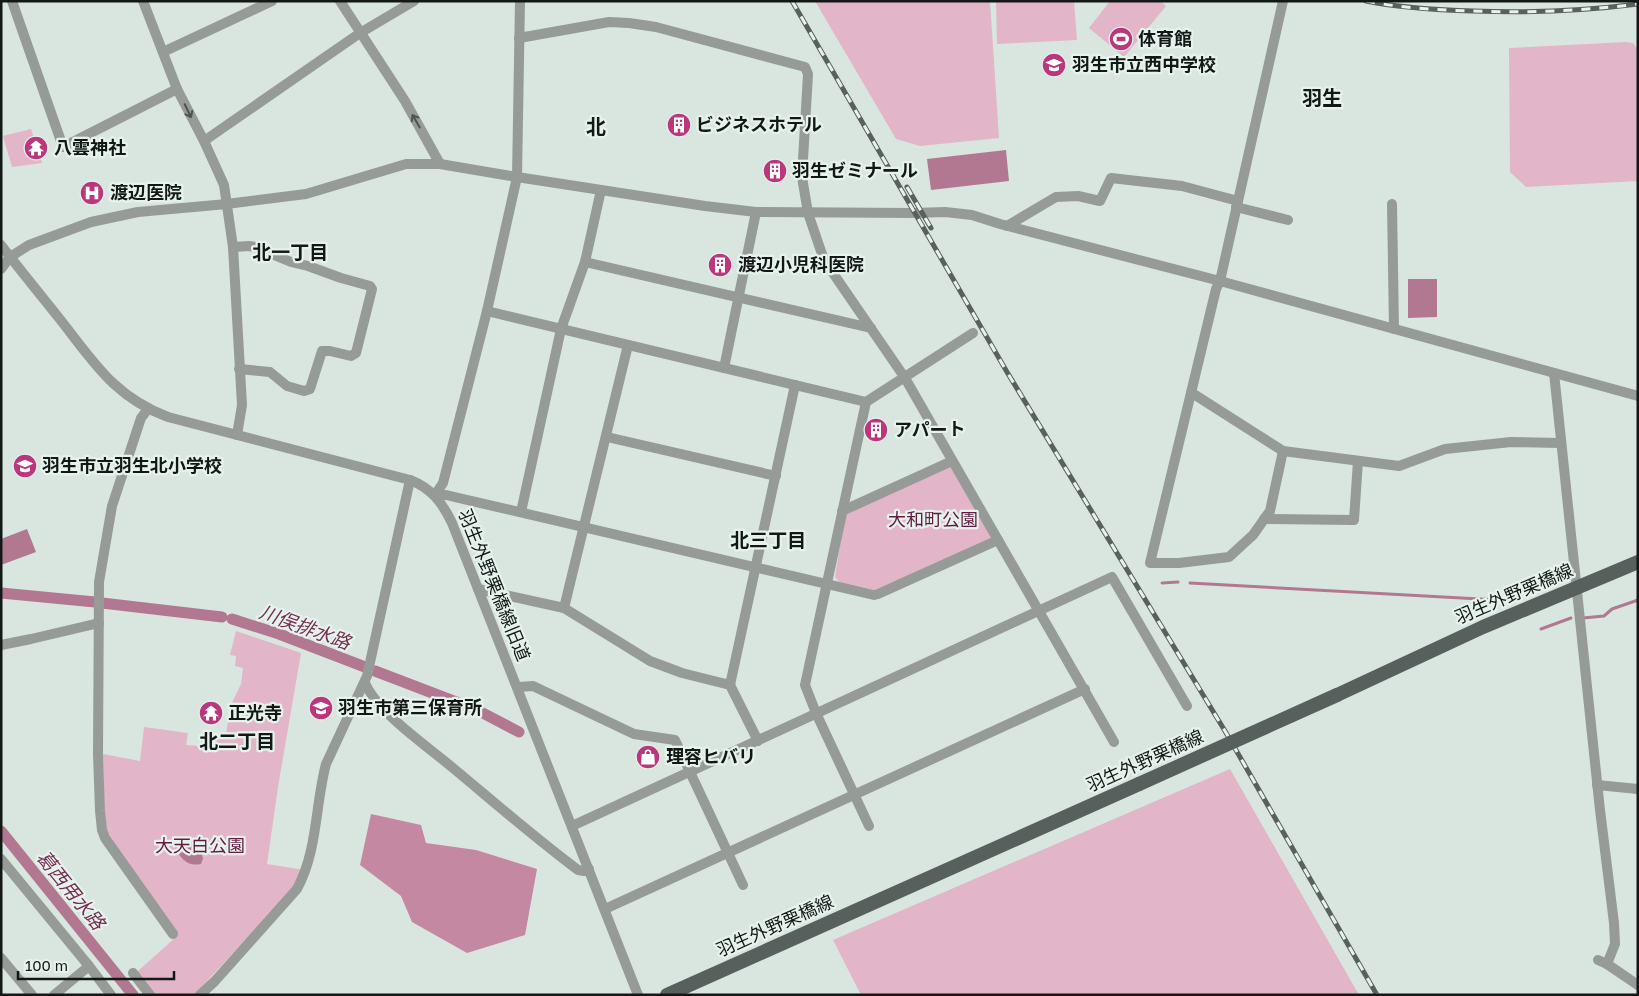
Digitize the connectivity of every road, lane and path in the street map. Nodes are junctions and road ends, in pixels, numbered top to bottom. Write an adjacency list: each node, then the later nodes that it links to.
1 (12, 1): 11 (street)
2 (143, 1): 10 (street)
3 (272, 1): 10 (street)
4 (340, 1): 8 (street)
5 (414, 1): 8 (street)
6 (520, 1): 9 (street)
7 (1283, 1): 17 (street)
8 (360, 33): 12 (street); 13 (street, one-way to 8)
9 (519, 38): 14 (street); 20 (street)
10 (163, 52): 11 (street)
11 (177, 89): 12 (street, one-way to 12)
12 (204, 141): 16 (street)
13 (440, 164): 14 (street); 16 (street)
14 (517, 177): 15 (street); 30 (street)
15 (601, 190): 19 (street); 26 (street)
16 (227, 204): 24 (street); 25 (street)
17 (1237, 204): 21 (street); 22 (street); 28 (street)
18 (1392, 204): 33 (street)
19 (756, 212): 20 (street); 29 (street)
20 (808, 213): 22 (street); 32 (street)
21 (1288, 220)
22 (1007, 226): 28 (street)
23 (1, 245): 25 (street, 羽生外野栗橋線旧道)
24 (232, 247): 37 (street); 37 (street)
25 (10, 257): 27 (street); 44 (street, 羽生外野栗橋線旧道)
26 (585, 262): 29 (street); 31 (street)
27 (1, 269)
28 (1220, 281): 33 (street); 41 (street)
29 (738, 297): 32 (street); 36 (street)
30 (486, 311): 31 (street); 53 (street)
31 (561, 328): 35 (street); 55 (street)
32 (871, 328): 39 (street)
33 (1394, 329): 38 (street)
34 (973, 333): 39 (street)
35 (628, 345): 36 (street); 46 (street)
36 (724, 368): 40 (street)
37 (239, 369): 45 (street)
38 (1554, 373): 42 (street); 47 (street)
39 (905, 378): 43 (street); 49 (street)
40 (795, 385): 43 (street); 51 (street)
41 (1192, 393): 48 (street); 56 (street)
42 (1638, 396)
43 (866, 402): 54 (street)
44 (148, 409): 45 (street, 羽生外野栗橋線旧道); 66 (street)
45 (236, 435): 52 (street, 羽生外野栗橋線旧道)
46 (607, 437): 51 (street); 57 (street)
47 (1561, 443): 50 (street); 62 (street)
48 (1283, 452): 50 (street); 56 (street)
49 (952, 461): 54 (street); 58 (street)
50 (1358, 461): 56 (street)
51 (776, 476): 60 (street)
52 (410, 480): 53 (street, 羽生外野栗橋線旧道); 68 (street)
53 (435, 496): 55 (street); 63 (street, 羽生外野栗橋線旧道)
54 (842, 511): 61 (street)
55 (522, 512): 57 (street)
56 (1264, 519)
57 (584, 527): 60 (street); 64 (street)
58 (998, 540): 61 (street); 65 (street)
59 (1638, 562): 62 (main road, 羽生外野栗橋線)
60 (756, 567): 61 (street); 69 (street)
61 (827, 585): 73 (street)
62 (1576, 588): 77 (street); 98 (main road, 羽生外野栗橋線, bridge)
63 (478, 589): 64 (street); 70 (street, 羽生外野栗橋線旧道)
64 (564, 608): 69 (street)
65 (1039, 610): 71 (street); 72 (street); 73 (street)
66 (99, 623): 67 (street); 87 (street)
67 (1, 645)
68 (367, 675): 84 (street); 96 (street)
69 (730, 685): 74 (street)
70 (518, 687): 76 (street); 80 (street, 羽生外野栗橋線旧道)
71 (1085, 689): 75 (street); 79 (street)
72 (1187, 706)
73 (816, 713): 74 (street); 79 (street)
74 (758, 741): 76 (street)
75 (1114, 742)
76 (690, 772): 80 (street); 82 (street)
77 (1598, 785): 78 (street); 91 (street)
78 (1638, 789)
79 (854, 795): 81 (street); 82 (street)
80 (572, 826): 84 (street, 羽生外野栗橋線旧道)
81 (869, 826)
82 (728, 852): 85 (street); 86 (street)
83 (2, 859): 89 (street)
84 (589, 869): 86 (street, 羽生外野栗橋線旧道)
85 (743, 885)
86 (605, 909): 97 (street, 羽生外野栗橋線旧道)
87 (173, 934)
88 (3, 964): 92 (street)
89 (89, 966): 93 (street); 94 (street)
90 (133, 973): 95 (street)
91 (1638, 985)
92 (32, 995)
93 (54, 995)
94 (111, 995)
95 (150, 995)
96 (200, 995)
97 (638, 995)
98 (667, 995)

